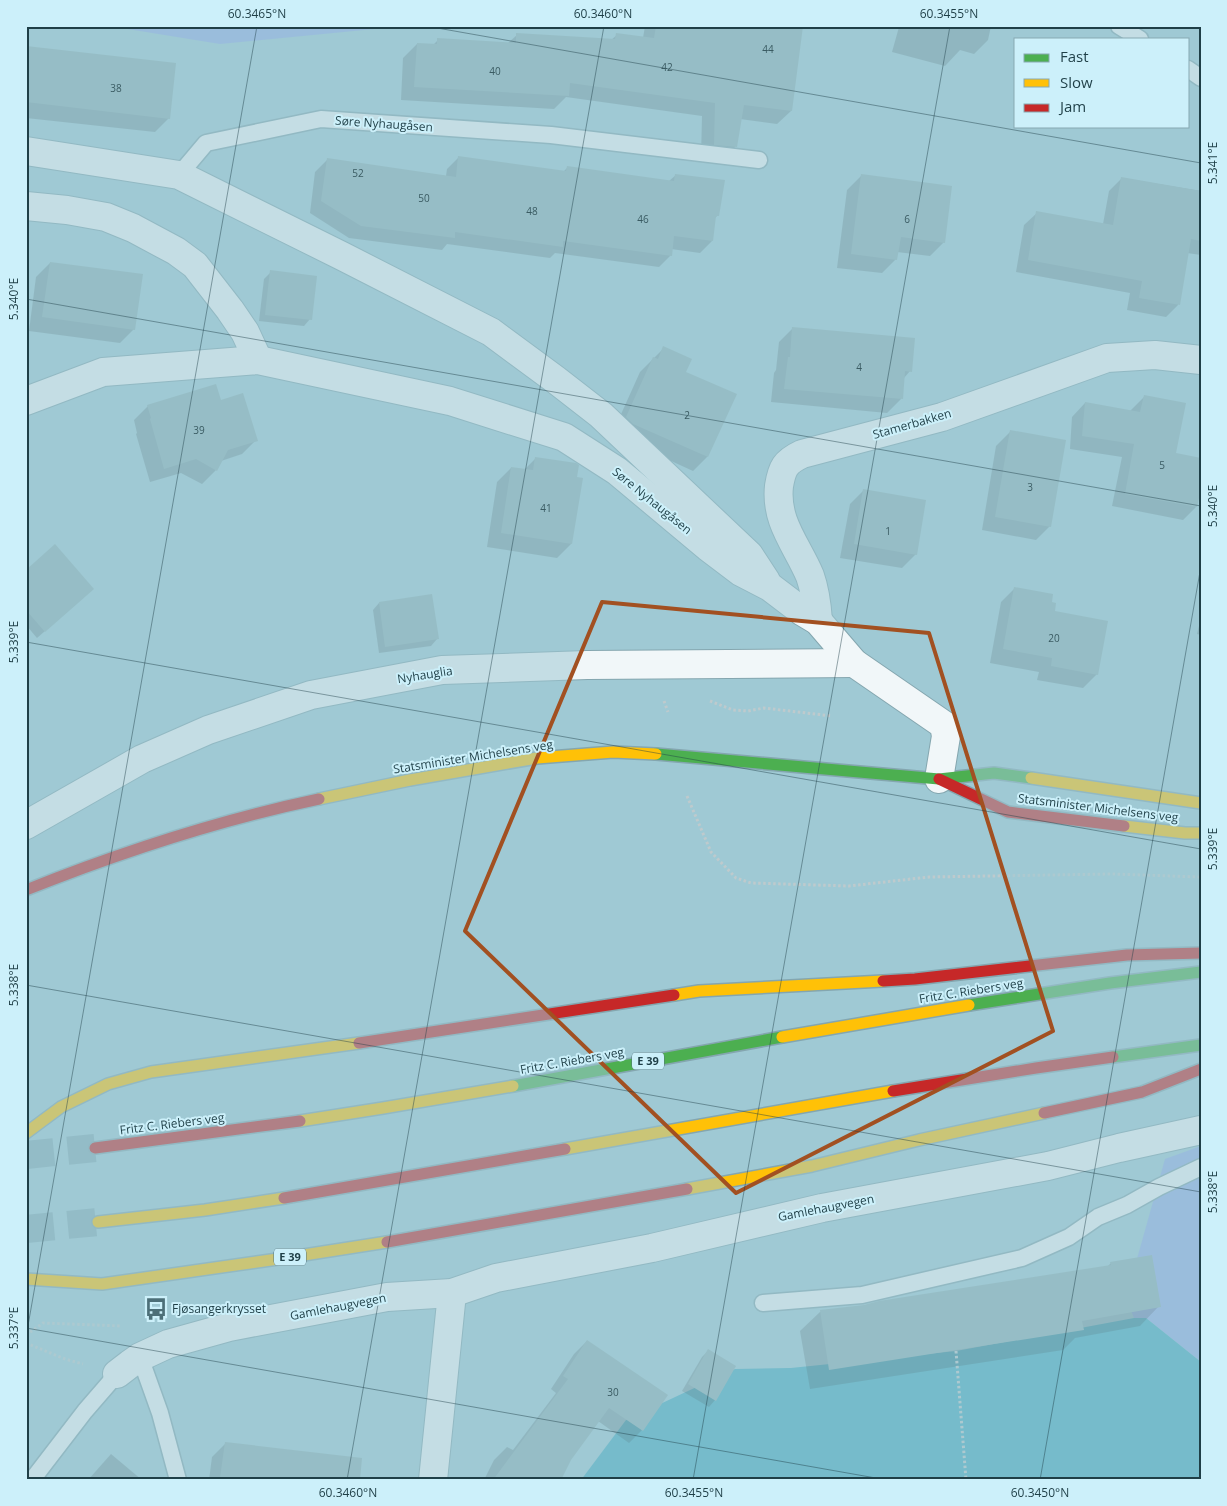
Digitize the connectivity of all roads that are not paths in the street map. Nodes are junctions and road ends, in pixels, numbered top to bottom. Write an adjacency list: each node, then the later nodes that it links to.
1 (1118, 26): 2 (lane)
2 (1138, 38)
3 (1190, 70): 4 (lane)
4 (1201, 78)
5 (26, 152): 7 (street)
6 (759, 160): 7 (lane, Søre Nyhaugåsen)
7 (179, 176): 12 (street)
8 (26, 206): 9 (street)
9 (258, 360): 11 (street, Søre Nyhaugåsen); 12 (street, Søre Nyhaugåsen)
10 (1201, 360): 13 (street, Stamerbakken)
11 (26, 401)
12 (770, 587): 13 (street, Søre Nyhaugåsen)
13 (818, 621): 14 (street, Søre Nyhaugåsen)
14 (854, 663): 15 (street, Søre Nyhaugåsen); 17 (street, Nyhauglia)
15 (939, 779): 16 (main road, Statsminister Michelsens veg); 18 (main road, Statsminister Michelsens veg); 19 (main road, Statsminister Michelsens veg)
16 (1201, 803)
17 (26, 825)
18 (1201, 833)
19 (26, 890)
20 (1201, 952): 25 (main road)
21 (1201, 972): 26 (main road, Fritz C. Riebers veg / E 39)
22 (1201, 1045): 28 (main road)
23 (1201, 1069): 29 (main road, E 39)
24 (1201, 1130): 30 (street, Gamlehaugvegen)
25 (26, 1133)
26 (95, 1148)
27 (1201, 1167): 31 (lane)
28 (98, 1222)
29 (26, 1279)
30 (452, 1293): 32 (street, Gamlehaugvegen); 36 (street)
31 (763, 1303)
32 (140, 1357): 33 (street, Gamlehaugvegen); 35 (lane)
33 (117, 1374): 34 (lane, Gamlehaugvegen)
34 (32, 1480)
35 (178, 1480)
36 (434, 1480)

